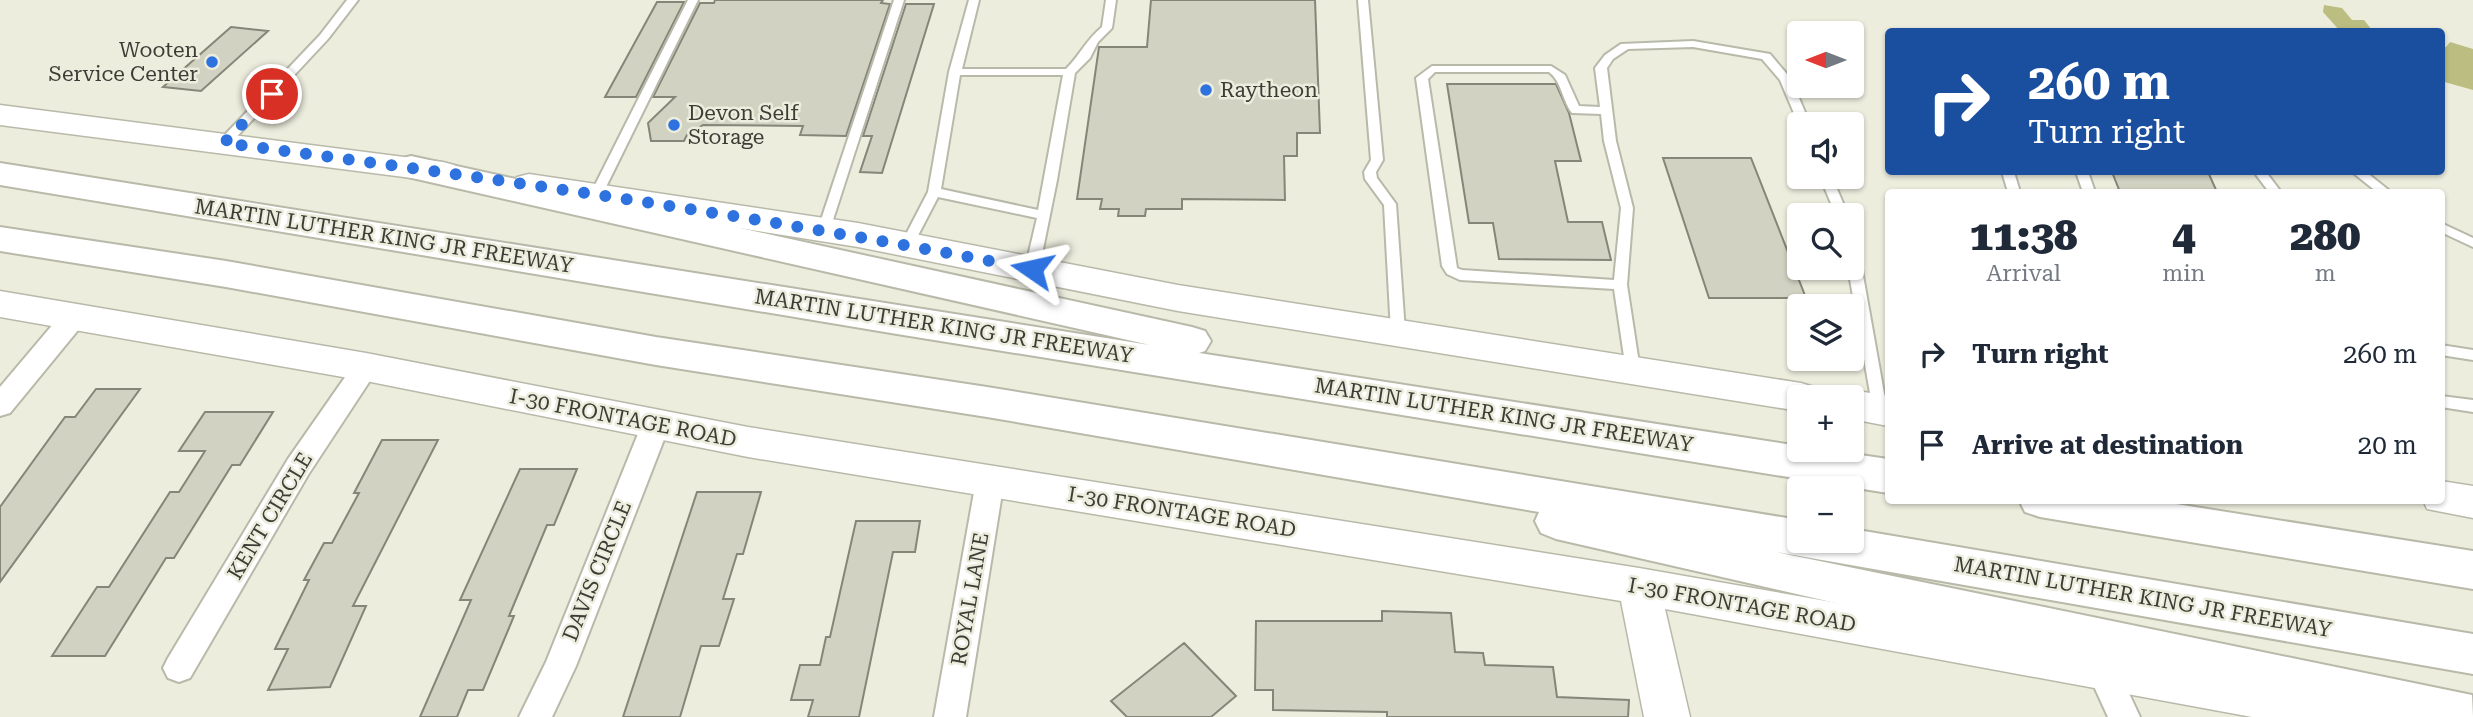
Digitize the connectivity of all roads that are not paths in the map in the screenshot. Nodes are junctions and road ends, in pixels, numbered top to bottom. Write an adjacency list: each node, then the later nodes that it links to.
1 (353, 0): 12 (lane)
2 (693, 0): 18 (lane)
3 (899, 0): 20 (lane)
4 (974, 0): 7 (lane)
5 (1111, 0): 8 (lane)
6 (1363, 0): 30 (lane)
7 (955, 72): 8 (lane); 17 (lane)
8 (1069, 72): 19 (lane)
9 (1605, 111): 10 (lane); 27 (lane); 27 (lane)
10 (1799, 112)
11 (0, 115): 12 (main road)
12 (224, 143): 13 (main road)
13 (411, 167): 18 (main road); 41 (highway)
14 (0, 174): 41 (highway, MARTIN LUTHER KING JR FREEWAY)
15 (2362, 175): 16 (lane)
16 (2381, 189)
17 (934, 192): 19 (lane); 24 (lane)
18 (596, 195): 20 (main road)
19 (1044, 215): 25 (lane)
20 (824, 229): 24 (main road)
21 (2445, 230): 23 (lane)
22 (0, 239): 42 (highway)
23 (2473, 243)
24 (907, 244): 25 (main road)
25 (1032, 269): 30 (main road)
26 (1856, 280): 39 (lane)
27 (1620, 285): 34 (lane)
28 (0, 304): 29 (main road, I-30 FRONTAGE ROAD)
29 (74, 317): 33 (main road, I-30 FRONTAGE ROAD); 38 (street)
30 (1398, 332): 34 (main road)
31 (2445, 351): 32 (lane)
32 (2473, 355)
33 (366, 367): 40 (main road, I-30 FRONTAGE ROAD); 53 (street, KENT CIRCLE)
34 (1633, 370): 35 (main road)
35 (1787, 395)
36 (2445, 402): 37 (lane)
37 (2473, 406)
38 (0, 407)
39 (1873, 409)
40 (656, 424): 44 (main road, I-30 FRONTAGE ROAD); 55 (street, DAVIS CIRCLE)
41 (1563, 424): 43 (highway, MARTIN LUTHER KING JR FREEWAY)
42 (1141, 428): 48 (highway); 60 (highway)
43 (1885, 476)
44 (990, 481): 51 (main road, I-30 FRONTAGE ROAD); 56 (street, ROYAL LANE)
45 (2445, 498): 46 (main road)
46 (2473, 502)
47 (2065, 504): 50 (highway)
48 (1787, 536)
49 (1864, 550): 52 (highway, MARTIN LUTHER KING JR FREEWAY)
50 (2473, 570)
51 (1639, 586): 54 (main road, I-30 FRONTAGE ROAD); 57 (main road)
52 (2473, 654)
53 (179, 668)
54 (2103, 671): 58 (street); 59 (main road, I-30 FRONTAGE ROAD)
55 (535, 717)
56 (950, 717)
57 (1667, 717)
58 (2124, 717)
59 (2365, 717)
60 (2472, 717)

